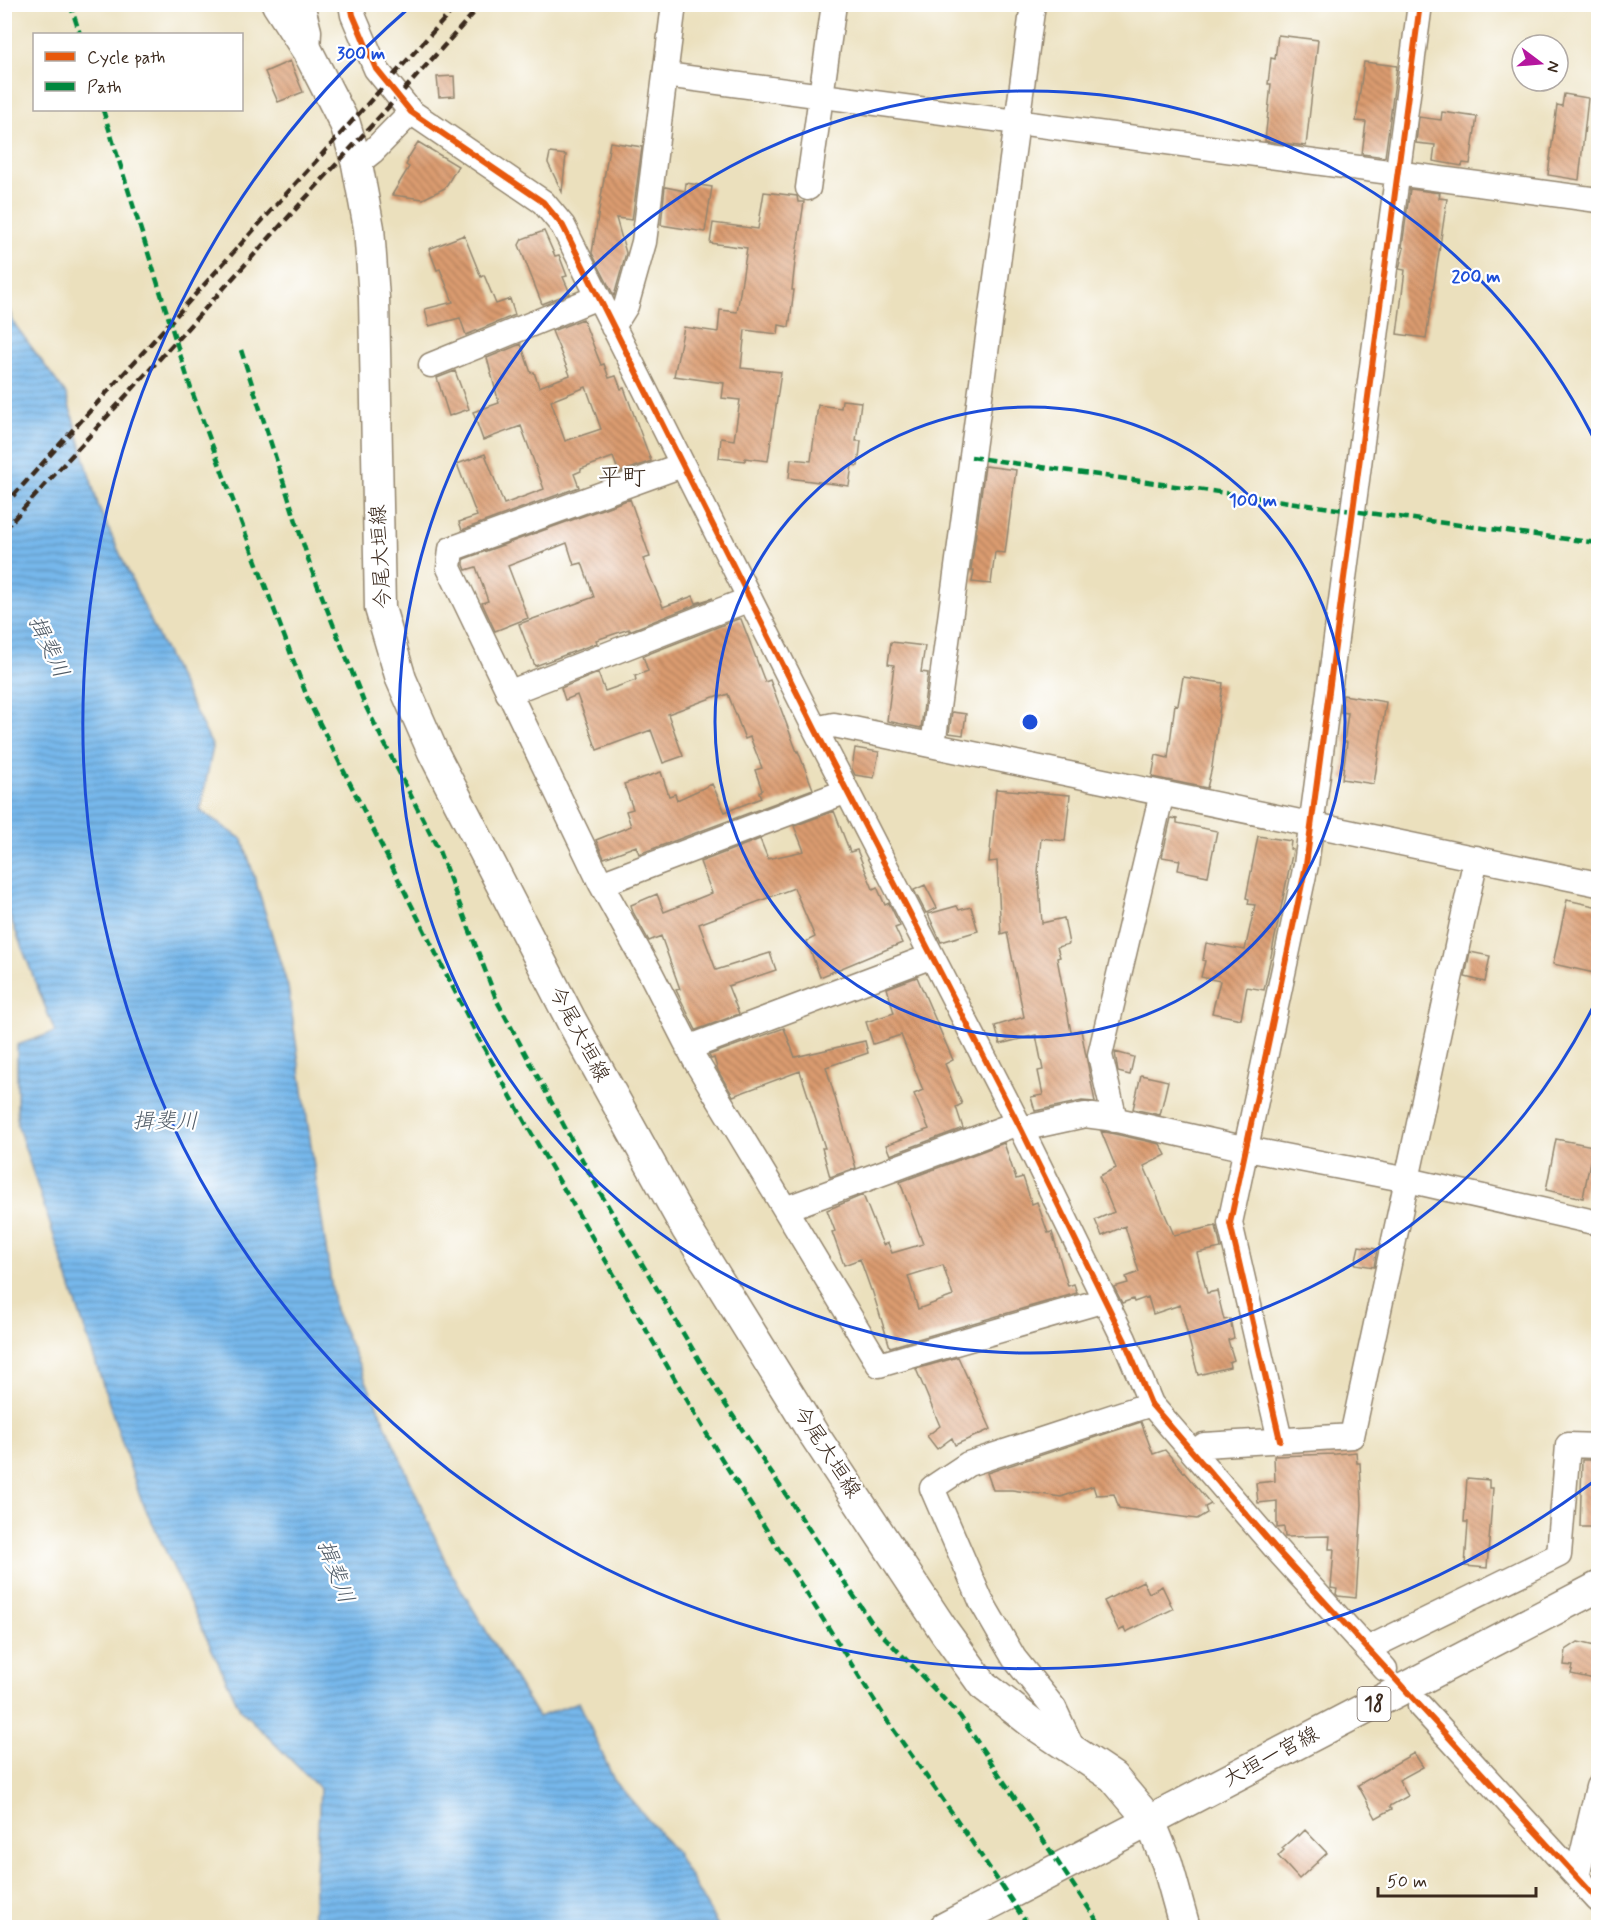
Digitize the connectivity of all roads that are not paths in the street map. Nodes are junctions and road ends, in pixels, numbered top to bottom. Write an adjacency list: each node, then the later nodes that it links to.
1 (277, 4): 8 (main road, 今尾大垣線)
2 (302, 4): 8 (street)
3 (351, 4): 11 (street)
4 (674, 4): 9 (street)
5 (834, 4): 10 (street)
6 (1033, 4): 12 (street)
7 (1420, 4): 14 (street)
8 (308, 52): 13 (main road, 今尾大垣線)
9 (666, 75): 10 (street); 18 (street)
10 (822, 96): 12 (street); 15 (street)
11 (411, 112): 13 (street); 17 (street)
12 (1017, 122): 14 (street); 24 (street)
13 (357, 164): 48 (main road, 今尾大垣線)
14 (1396, 173): 16 (street); 27 (street)
15 (808, 188)
16 (1599, 200)
17 (598, 297): 18 (street); 19 (street)
18 (613, 327): 20 (street)
19 (431, 365)
20 (682, 465): 21 (street); 22 (street)
21 (750, 599): 22 (street); 23 (street)
22 (508, 693): 29 (street)
23 (815, 729): 24 (street); 25 (street)
24 (933, 745): 26 (street)
25 (847, 791): 29 (street); 31 (street)
26 (1162, 793): 27 (street); 33 (street)
27 (1310, 824): 28 (street); 35 (street)
28 (1476, 858): 30 (street); 36 (street)
29 (601, 884): 32 (street)
30 (1599, 884)
31 (932, 956): 32 (street); 34 (street)
32 (688, 1048): 37 (street)
33 (1115, 1119): 34 (street); 35 (street)
34 (1020, 1126): 37 (street); 39 (street)
35 (1247, 1149): 36 (street); 41 (street)
36 (1408, 1180): 38 (street); 41 (street)
37 (785, 1209): 39 (street)
38 (1599, 1222)
39 (1105, 1300): 40 (street)
40 (1151, 1404): 43 (street); 48 (street)
41 (1280, 1440): 43 (street)
42 (1599, 1446): 45 (street)
43 (1194, 1454): 45 (street)
44 (1599, 1587): 50 (main road, 大垣一宮線 / 18)
45 (1367, 1649): 46 (street)
46 (1385, 1669)
47 (1420, 1706): 51 (street)
48 (1073, 1749): 50 (main road, 今尾大垣線)
49 (1599, 1788): 51 (street)
50 (1150, 1821): 53 (main road, 大垣一宮線 / 18); 54 (main road, 今尾大垣線)
51 (1577, 1877): 52 (street)
52 (1599, 1900)
53 (944, 1928)
54 (1185, 1928)

